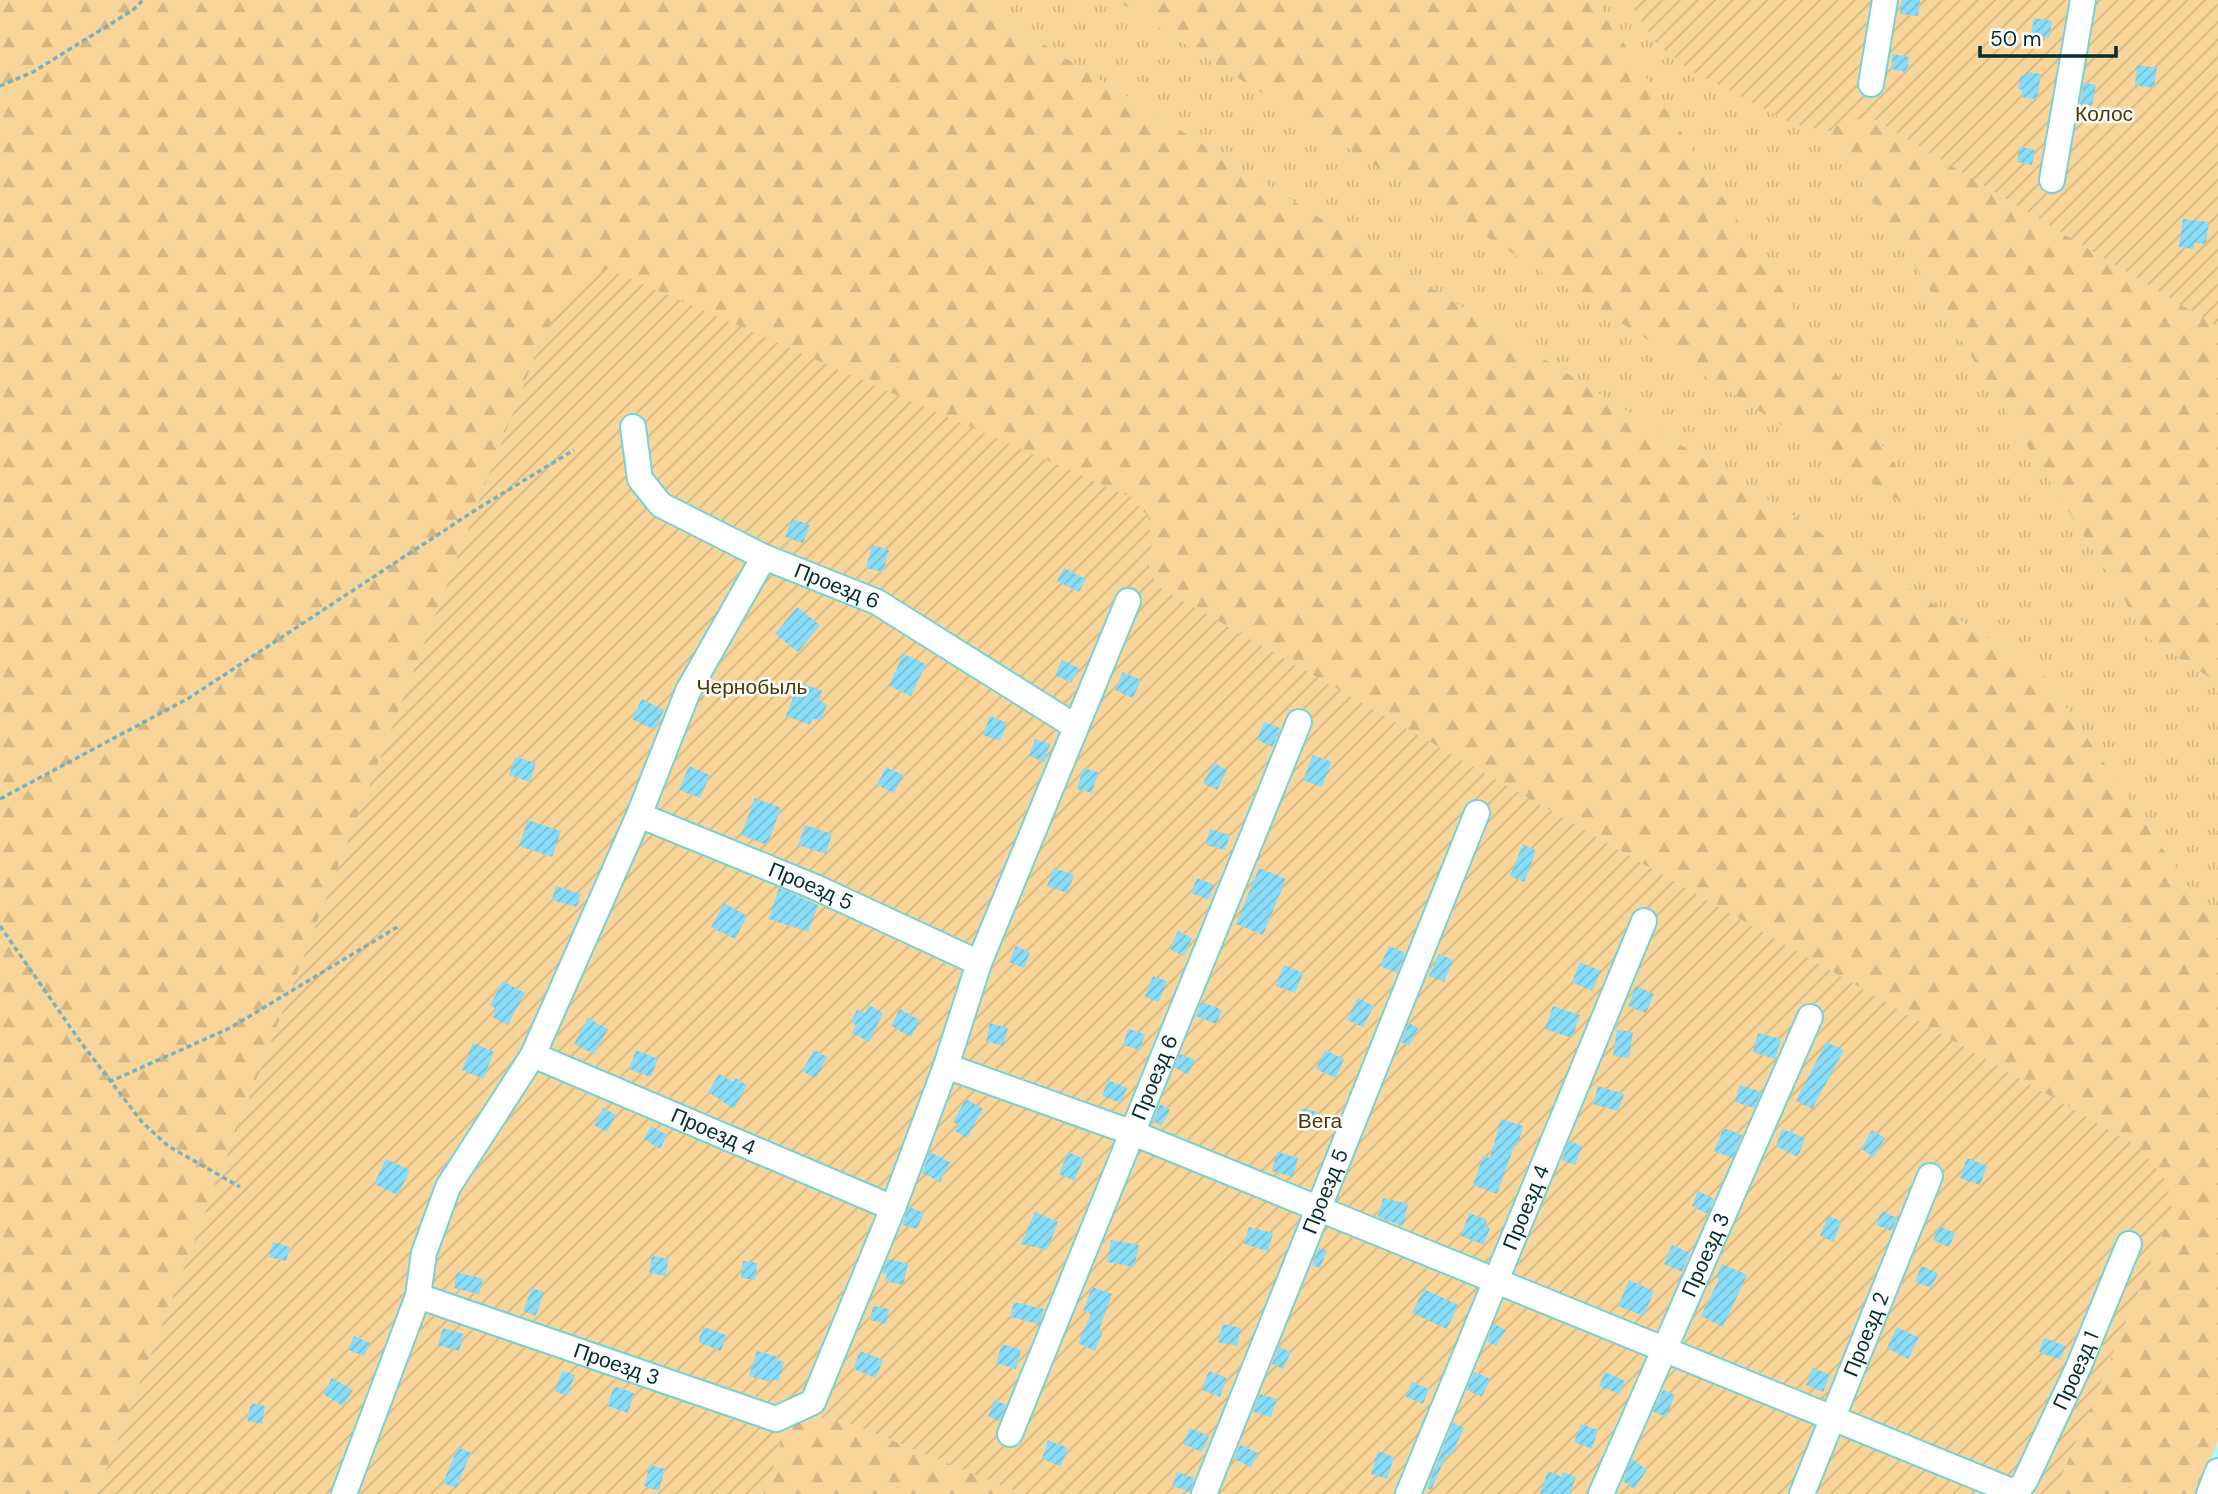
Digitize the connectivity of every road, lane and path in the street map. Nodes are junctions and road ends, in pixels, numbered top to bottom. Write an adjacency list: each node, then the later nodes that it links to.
1 (142, 0): 5 (path)
2 (1885, 0): 4 (street)
3 (2083, 0): 6 (street)
4 (1871, 84)
5 (0, 86)
6 (2052, 180)
7 (633, 427): 9 (street, Проезд 6)
8 (574, 450): 13 (path)
9 (764, 557): 12 (street, Проезд 6); 15 (street)
10 (1128, 601): 12 (street)
11 (1299, 722): 24 (street, Проезд 6)
12 (1076, 727): 19 (street)
13 (0, 799)
14 (1477, 813): 28 (street, Проезд 5)
15 (639, 815): 19 (street, Проезд 5); 21 (street)
16 (1644, 921): 30 (street, Проезд 4)
17 (0, 926): 23 (path)
18 (398, 926): 23 (path)
19 (979, 963): 22 (street)
20 (1810, 1017): 32 (street, Проезд 3)
21 (533, 1055): 27 (street, Проезд 4); 31 (street)
22 (946, 1066): 24 (street); 27 (street)
23 (109, 1082): 26 (path)
24 (1132, 1133): 28 (street); 34 (street, Проезд 6)
25 (1930, 1176): 33 (street, Проезд 2)
26 (240, 1187)
27 (893, 1209): 31 (street, Проезд 3)
28 (1318, 1209): 30 (street); 37 (street, Проезд 5)
29 (2129, 1244): 41 (street, Проезд 1)
30 (1496, 1281): 32 (street); 38 (street, Проезд 4)
31 (418, 1296): 36 (street)
32 (1664, 1349): 33 (street); 39 (street, Проезд 3)
33 (1833, 1418): 40 (street, Проезд 2); 41 (street)
34 (1010, 1434)
35 (2218, 1471): 42 (street)
36 (344, 1494)
37 (1204, 1494)
38 (1408, 1494)
39 (1601, 1494)
40 (1802, 1494)
41 (2017, 1494)
42 (2209, 1494)

